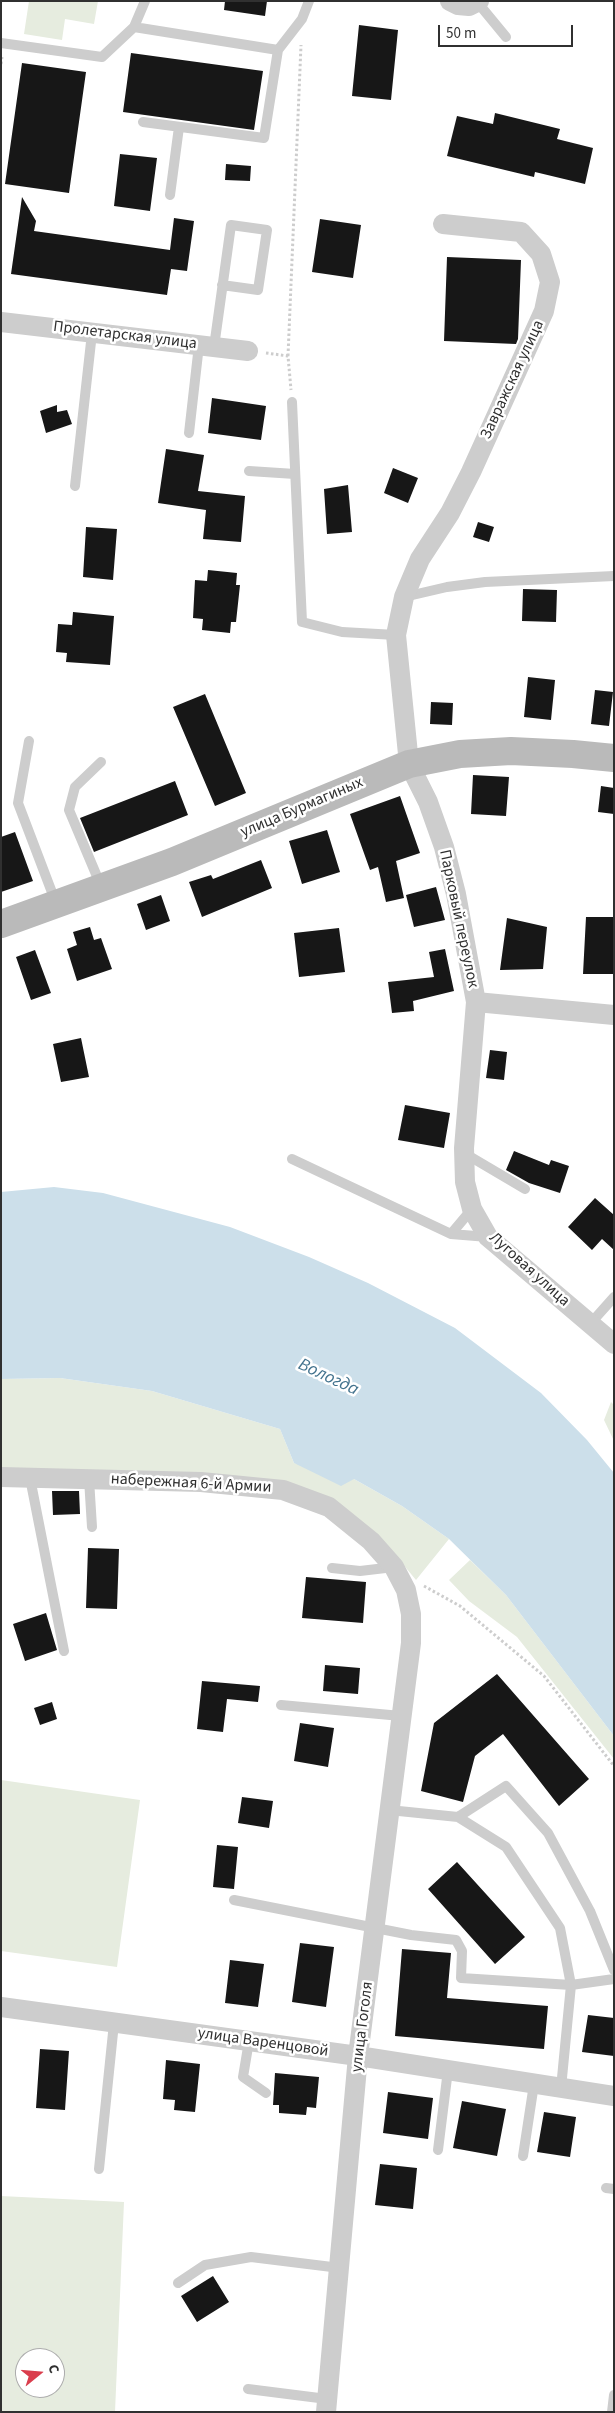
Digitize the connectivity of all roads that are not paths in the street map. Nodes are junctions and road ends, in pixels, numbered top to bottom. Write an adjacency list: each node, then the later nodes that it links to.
1 (145, 1): 5 (lane)
2 (309, 1): 8 (lane)
3 (450, 1): 4 (street)
4 (478, 2): 6 (lane)
5 (134, 28): 7 (lane); 8 (lane)
6 (506, 37)
7 (1, 44)
8 (278, 50): 10 (lane)
9 (143, 122): 10 (lane)
10 (178, 127): 11 (lane)
11 (170, 195)
12 (443, 224): 24 (street, Завражская улица)
13 (222, 285): 13 (lane); 16 (lane)
14 (1, 322): 15 (street, Пролетарская улица)
15 (92, 333): 16 (street, Пролетарская улица); 22 (lane)
16 (207, 346): 17 (street, Пролетарская улица); 19 (lane)
17 (248, 351)
18 (292, 402): 21 (lane)
19 (189, 433)
20 (249, 472): 21 (lane)
21 (295, 474): 25 (lane)
22 (75, 486)
23 (614, 576): 24 (lane)
24 (404, 597): 25 (street, Завражская улица)
25 (396, 635): 29 (street, Завражская улица)
26 (29, 741): 31 (lane)
27 (614, 758): 29 (street, улица Бурмагиных)
28 (101, 762): 30 (lane)
29 (409, 764): 30 (street, улица Бурмагиных); 33 (street, Парковый переулок)
30 (101, 887): 31 (street, улица Бурмагиных)
31 (56, 904): 32 (street, улица Бурмагиных)
32 (1, 924)
33 (476, 1002): 34 (street, Парковый переулок); 35 (street, Луговая улица)
34 (614, 1015)
35 (464, 1153): 37 (lane); 38 (street, Луговая улица)
36 (292, 1159): 39 (lane)
37 (525, 1189)
38 (472, 1209): 39 (lane); 40 (street, Луговая улица)
39 (451, 1234): 40 (lane)
40 (488, 1237): 42 (street, Луговая улица)
41 (614, 1297): 42 (lane)
42 (590, 1324): 43 (street, Луговая улица)
43 (614, 1344)
44 (1, 1477): 45 (street, набережная 6-й Армии)
45 (30, 1478): 46 (street, набережная 6-й Армии); 51 (lane)
46 (89, 1479): 47 (lane); 48 (street, набережная 6-й Армии)
47 (92, 1527)
48 (394, 1567): 49 (lane); 50 (street, набережная 6-й Армии)
49 (332, 1568)
50 (410, 1643): 53 (street, улица Гоголя)
51 (64, 1651)
52 (281, 1705): 53 (lane)
53 (401, 1716): 54 (street, улица Гоголя)
54 (390, 1810): 55 (lane); 57 (street, улица Гоголя)
55 (458, 1817): 58 (lane); 60 (lane)
56 (234, 1900): 57 (lane)
57 (375, 1926): 60 (lane); 64 (street, улица Гоголя)
58 (614, 1970)
59 (614, 1979): 60 (lane)
60 (571, 1985): 67 (lane)
61 (1, 2007): 62 (street, улица Варенцовой)
62 (114, 2022): 63 (street, улица Варенцовой); 72 (lane)
63 (249, 2041): 64 (street, улица Варенцовой); 68 (lane)
64 (358, 2056): 65 (street, улица Варенцовой); 73 (street, улица Гоголя)
65 (448, 2070): 66 (street, улица Варенцовой); 70 (lane)
66 (534, 2084): 67 (street, улица Варенцовой); 71 (lane)
67 (561, 2088): 69 (street, улица Варенцовой)
68 (266, 2093)
69 (614, 2096)
70 (438, 2150)
71 (523, 2156)
72 (99, 2169)
73 (340, 2268): 74 (lane); 77 (street, улица Гоголя)
74 (178, 2283)
75 (248, 2389): 77 (lane)
76 (614, 2395): 78 (lane)
77 (326, 2405)
78 (612, 2412)

